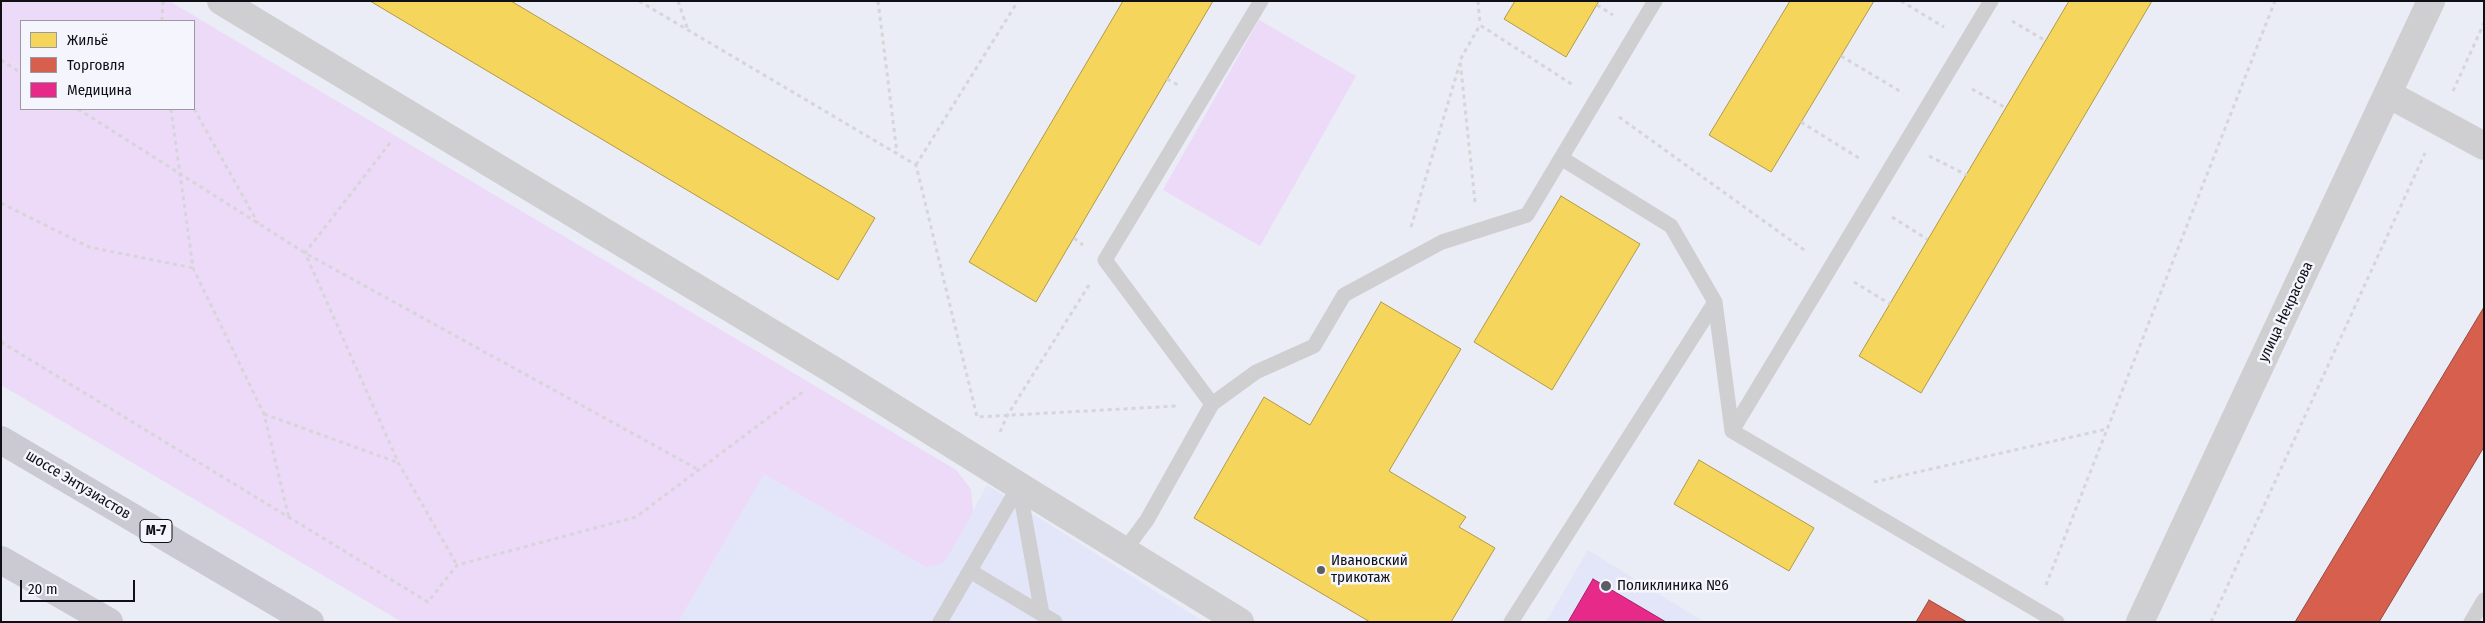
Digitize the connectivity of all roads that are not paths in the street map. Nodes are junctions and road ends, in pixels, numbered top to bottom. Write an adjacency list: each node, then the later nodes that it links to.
1 (220, 1): 13 (street)
2 (1261, 1): 10 (lane)
3 (1655, 1): 8 (lane)
4 (2430, 1): 6 (street, улица Некрасова)
5 (1989, 4): 11 (lane)
6 (2388, 94): 7 (street); 25 (street, улица Некрасова)
7 (2484, 146)
8 (1561, 158): 9 (lane); 10 (lane)
9 (1715, 302): 11 (lane); 23 (lane)
10 (1212, 404): 14 (lane)
11 (1732, 431): 24 (lane)
12 (1, 440): 20 (highway, шоссе Энтузиастов / М-7)
13 (1019, 486): 14 (street); 16 (lane); 18 (lane)
14 (1124, 551): 22 (street)
15 (1, 560): 19 (highway)
16 (970, 571): 18 (lane); 21 (lane)
17 (2484, 600): 26 (lane)
18 (1048, 618)
19 (109, 622)
20 (310, 622)
21 (940, 622)
22 (1240, 622)
23 (1511, 622)
24 (2056, 622)
25 (2140, 622)
26 (2471, 622)

